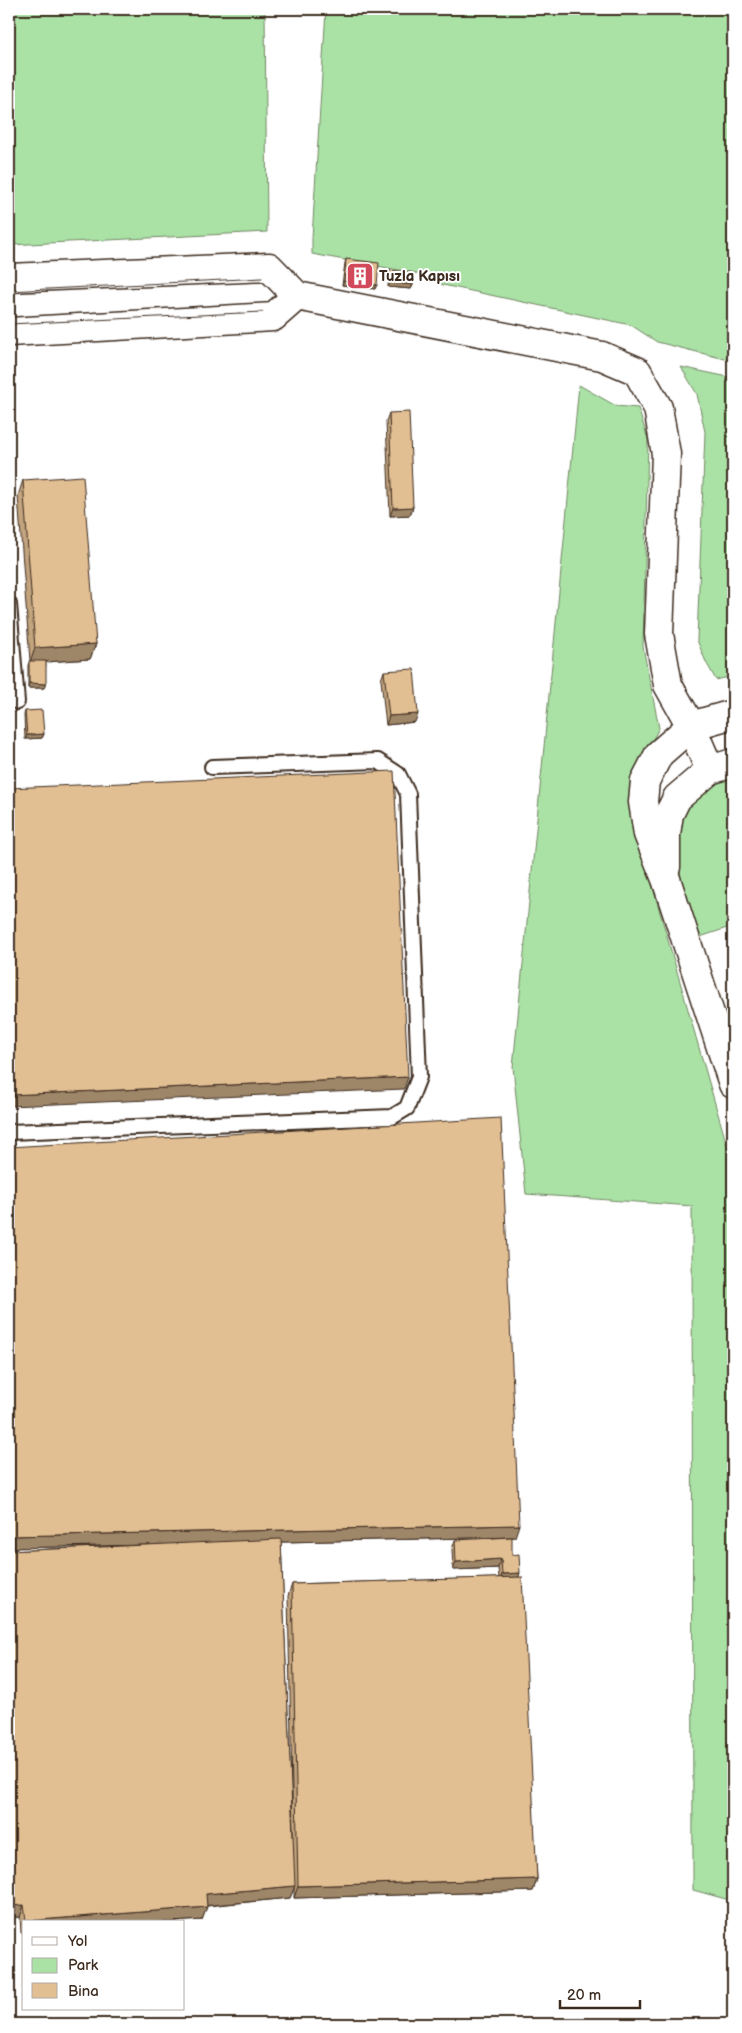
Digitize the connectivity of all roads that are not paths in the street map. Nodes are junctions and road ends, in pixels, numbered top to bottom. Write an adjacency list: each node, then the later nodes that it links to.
1 (9, 278): 2 (street)
2 (297, 296): 3 (street); 7 (street)
3 (9, 332)
4 (9, 604): 5 (lane)
5 (17, 702)
6 (733, 714): 7 (street)
7 (691, 726): 8 (street); 10 (street)
8 (722, 766): 10 (street)
9 (212, 767): 12 (lane)
10 (666, 879): 11 (street)
11 (733, 1084)
12 (9, 1132)

